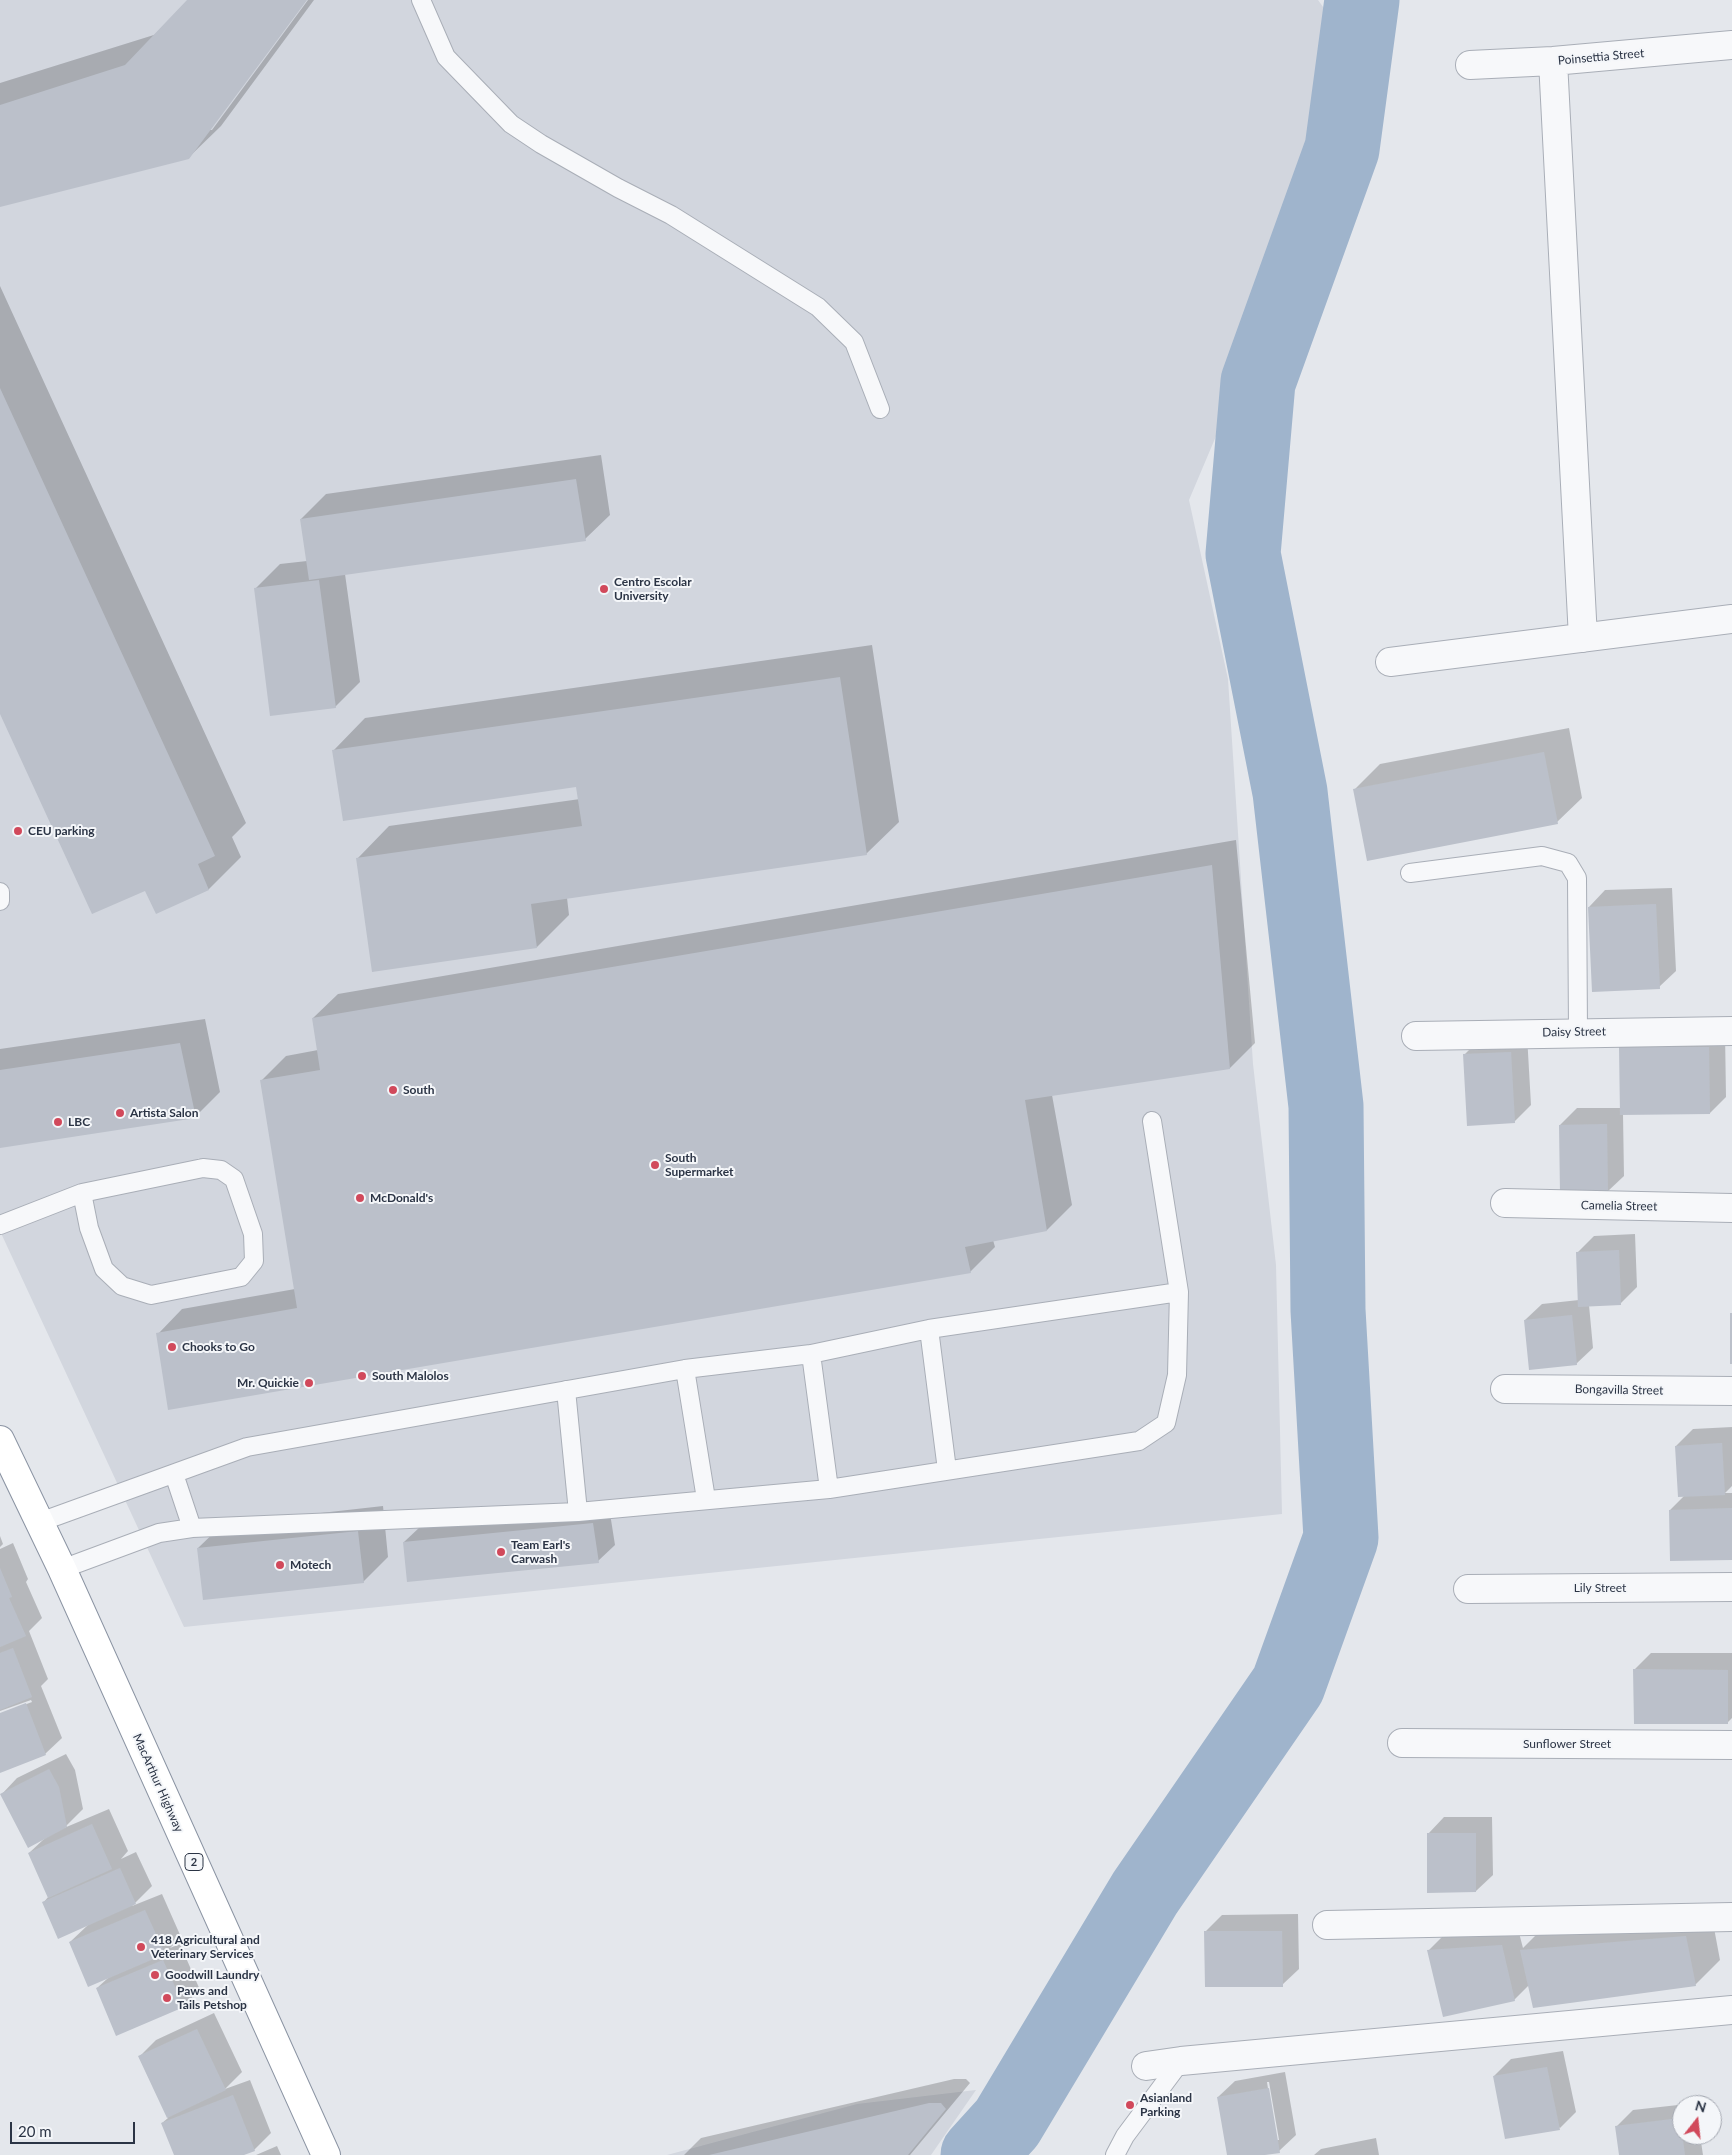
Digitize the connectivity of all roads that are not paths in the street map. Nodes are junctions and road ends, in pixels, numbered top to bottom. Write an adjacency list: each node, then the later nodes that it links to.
1 (421, 0): 5 (lane)
2 (1732, 45): 3 (street, Poinsettia Street)
3 (1553, 61): 4 (street, Poinsettia Street); 7 (street)
4 (1470, 65)
5 (880, 409)
6 (1732, 620): 7 (street)
7 (1583, 638): 8 (street)
8 (1390, 662)
9 (1410, 873): 13 (lane)
10 (0, 892): 11 (lane)
11 (0, 900)
12 (1732, 1031): 13 (street, Daisy Street)
13 (1578, 1032): 14 (street, Daisy Street)
14 (1416, 1036)
15 (1152, 1121): 20 (lane)
16 (82, 1193): 16 (lane); 19 (lane)
17 (1505, 1203): 18 (street, Camelia Street)
18 (1732, 1208)
19 (0, 1225)
20 (1179, 1292): 21 (lane); 28 (lane)
21 (930, 1329): 22 (lane); 28 (lane)
22 (811, 1354): 23 (lane); 30 (lane)
23 (685, 1369): 25 (lane); 31 (lane)
24 (1506, 1389): 26 (street, Bongavilla Street)
25 (566, 1390): 29 (lane); 32 (lane)
26 (1732, 1391)
27 (0, 1440): 33 (highway, MacArthur Highway / 2)
28 (947, 1470): 30 (lane)
29 (174, 1474): 33 (lane); 34 (lane)
30 (830, 1489): 31 (lane)
31 (706, 1500): 32 (lane)
32 (578, 1512): 34 (lane)
33 (40, 1522): 35 (highway, MacArthur Highway / 2)
34 (192, 1528): 35 (lane)
35 (62, 1569): 45 (highway, MacArthur Highway / 2)
36 (1732, 1587): 37 (street, Lily Street)
37 (1468, 1588)
38 (1402, 1743): 39 (street, Sunflower Street)
39 (1732, 1745)
40 (1732, 1917): 41 (street)
41 (1327, 1925)
42 (1732, 2010): 43 (street)
43 (1181, 2061): 44 (street); 46 (lane)
44 (1146, 2066)
45 (326, 2155)
46 (1115, 2155)

